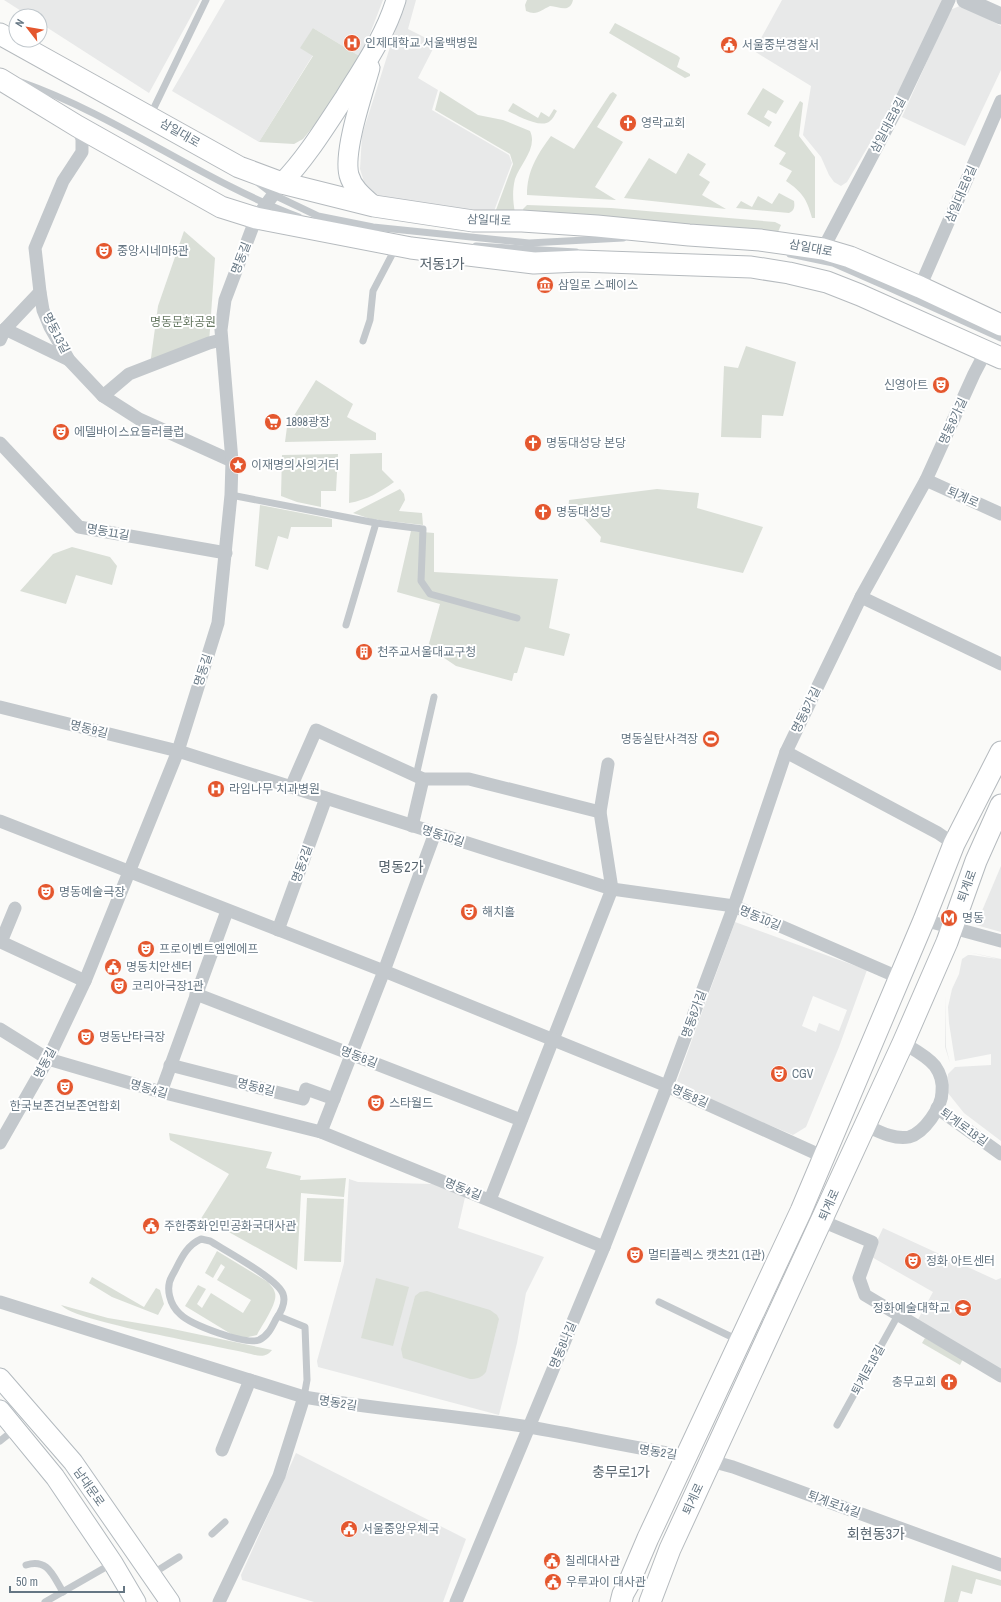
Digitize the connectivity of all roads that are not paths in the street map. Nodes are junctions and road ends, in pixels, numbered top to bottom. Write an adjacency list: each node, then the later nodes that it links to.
1 (206, 0): 11 (lane)
2 (396, 0): 7 (main road)
3 (949, 0): 21 (street, 삼일대로8길)
4 (965, 0): 5 (street)
5 (1001, 16)
6 (0, 34): 11 (main road, 삼일대로)
7 (374, 52): 13 (main road); 14 (main road)
8 (0, 74): 13 (lane)
9 (0, 79): 12 (main road, 삼일대로)
10 (1001, 101): 25 (street, 삼일대로6길)
11 (150, 116): 13 (main road, 삼일대로)
12 (78, 126): 13 (main road, 삼일대로); 26 (street, 명동13길)
13 (270, 201): 14 (main road, 삼일대로); 16 (lane); 17 (main road, 삼일대로); 29 (street, 명동길)
14 (374, 206): 15 (main road, 삼일대로)
15 (677, 234): 16 (lane); 21 (main road, 삼일대로)
16 (652, 236): 20 (lane)
17 (408, 242): 18 (lane); 28 (main road, 삼일대로); 30 (lane)
18 (440, 244)
19 (471, 246): 22 (lane)
20 (748, 247)
21 (823, 249): 25 (main road, 삼일대로)
22 (580, 252)
23 (786, 254): 28 (lane, 삼일대로)
24 (658, 256): 28 (lane)
25 (920, 287): 28 (main road, 삼일대로)
26 (40, 292): 27 (street); 31 (street, 명동13길)
27 (3, 334): 31 (street)
28 (999, 338): 35 (street, 명동8가길)
29 (221, 340): 32 (street); 34 (street, 명동길)
30 (363, 341)
31 (69, 360): 32 (street, 명동13길)
32 (103, 396): 34 (street, 명동13길)
33 (0, 443): 39 (street, 명동11길)
34 (232, 460): 36 (street, 명동길)
35 (926, 480): 37 (street, 퇴계로); 40 (street, 명동8가길)
36 (231, 495): 38 (lane); 39 (street, 명동길)
37 (1001, 514)
38 (376, 523): 41 (lane); 42 (lane)
39 (226, 553): 46 (street, 명동길)
40 (861, 597): 43 (street); 47 (street, 명동8가길)
41 (517, 618)
42 (346, 624)
43 (1001, 664)
44 (434, 697): 50 (lane)
45 (0, 707): 46 (street, 명동9길)
46 (178, 751): 51 (street, 명동10길); 60 (street, 명동길)
47 (786, 752): 59 (street); 62 (street, 명동8가길)
48 (1001, 752): 59 (main road, 퇴계로)
49 (608, 764): 54 (street)
50 (419, 777): 51 (street); 54 (street); 56 (street, 명동10길)
51 (291, 787): 52 (street, 명동10길)
52 (326, 798): 56 (street, 명동10길); 67 (street, 명동2길)
53 (1001, 805): 57 (main road, 퇴계로)
54 (600, 812): 61 (street)
55 (0, 821): 60 (street)
56 (412, 826): 58 (street, 명동10길)
57 (995, 828): 66 (main road, 퇴계로)
58 (435, 833): 61 (street, 명동10길); 69 (street)
59 (954, 844): 65 (main road, 퇴계로)
60 (128, 872): 64 (street, 명동8길); 71 (street, 명동길)
61 (612, 889): 62 (street, 명동10길); 74 (street)
62 (734, 906): 70 (street, 명동10길); 79 (street, 명동8가길)
63 (15, 908): 71 (street)
64 (227, 910): 67 (street, 명동8길); 72 (street)
65 (924, 920): 66 (street); 70 (main road, 퇴계로)
66 (952, 928): 68 (street); 75 (main road, 퇴계로)
67 (278, 930): 69 (street, 명동8길)
68 (1001, 941)
69 (384, 971): 74 (street, 명동8길); 76 (street)
70 (900, 978): 88 (main road, 퇴계로)
71 (85, 981): 77 (street, 명동길)
72 (196, 994): 76 (street, 명동6길); 78 (street)
73 (0, 1029): 77 (street, 명동4길)
74 (553, 1040): 79 (street, 명동8길); 83 (street)
75 (903, 1043): 82 (street, 퇴계로18길); 84 (main road, 퇴계로)
76 (352, 1054): 81 (street); 83 (street, 명동6길)
77 (48, 1059): 80 (street, 명동4길); 86 (street, 명동길)
78 (170, 1065): 80 (street); 81 (street, 명동8길)
79 (667, 1086): 88 (street, 명동8길); 91 (street, 명동8나길)
80 (161, 1092): 85 (street, 명동4길)
81 (334, 1099): 85 (street)
82 (937, 1108): 84 (street); 87 (street, 퇴계로18길)
83 (521, 1120): 89 (street)
84 (865, 1125): 90 (main road, 퇴계로)
85 (322, 1132): 89 (street, 명동4길)
86 (0, 1143)
87 (1001, 1154)
88 (824, 1157): 96 (main road, 퇴계로)
89 (490, 1200): 91 (street, 명동4길)
90 (822, 1221): 94 (street); 108 (main road, 퇴계로)
91 (604, 1247): 103 (street, 명동8나길)
92 (0, 1302): 99 (street, 명동2길)
93 (659, 1302): 96 (lane)
94 (898, 1314): 97 (street); 102 (lane, 퇴계로16길)
95 (278, 1316): 95 (lane); 100 (lane)
96 (740, 1341): 107 (main road, 퇴계로)
97 (1001, 1376)
98 (0, 1378): 115 (main road, 남대문로)
99 (250, 1380): 100 (street, 명동2길); 106 (street)
100 (304, 1397): 103 (street, 명동2길); 121 (street)
101 (0, 1410): 104 (main road, 남대문로)
102 (837, 1425)
103 (529, 1427): 107 (street, 명동2길); 122 (street, 명동8나길)
104 (16, 1429): 105 (lane); 112 (main road, 남대문로)
105 (0, 1441)
106 (222, 1450)
107 (687, 1456): 117 (main road, 퇴계로)
108 (711, 1461): 114 (street, 퇴계로14길); 123 (main road, 퇴계로)
109 (225, 1522): 110 (lane)
110 (212, 1534)
111 (179, 1557): 115 (lane)
112 (114, 1563): 116 (lane); 119 (main road, 남대문로)
113 (26, 1565): 116 (lane)
114 (1001, 1565)
115 (152, 1575): 120 (main road, 남대문로)
116 (63, 1592): 118 (lane)
117 (621, 1599)
118 (45, 1602)
119 (136, 1602)
120 (170, 1602)
121 (219, 1602)
122 (456, 1602)
123 (650, 1602)

